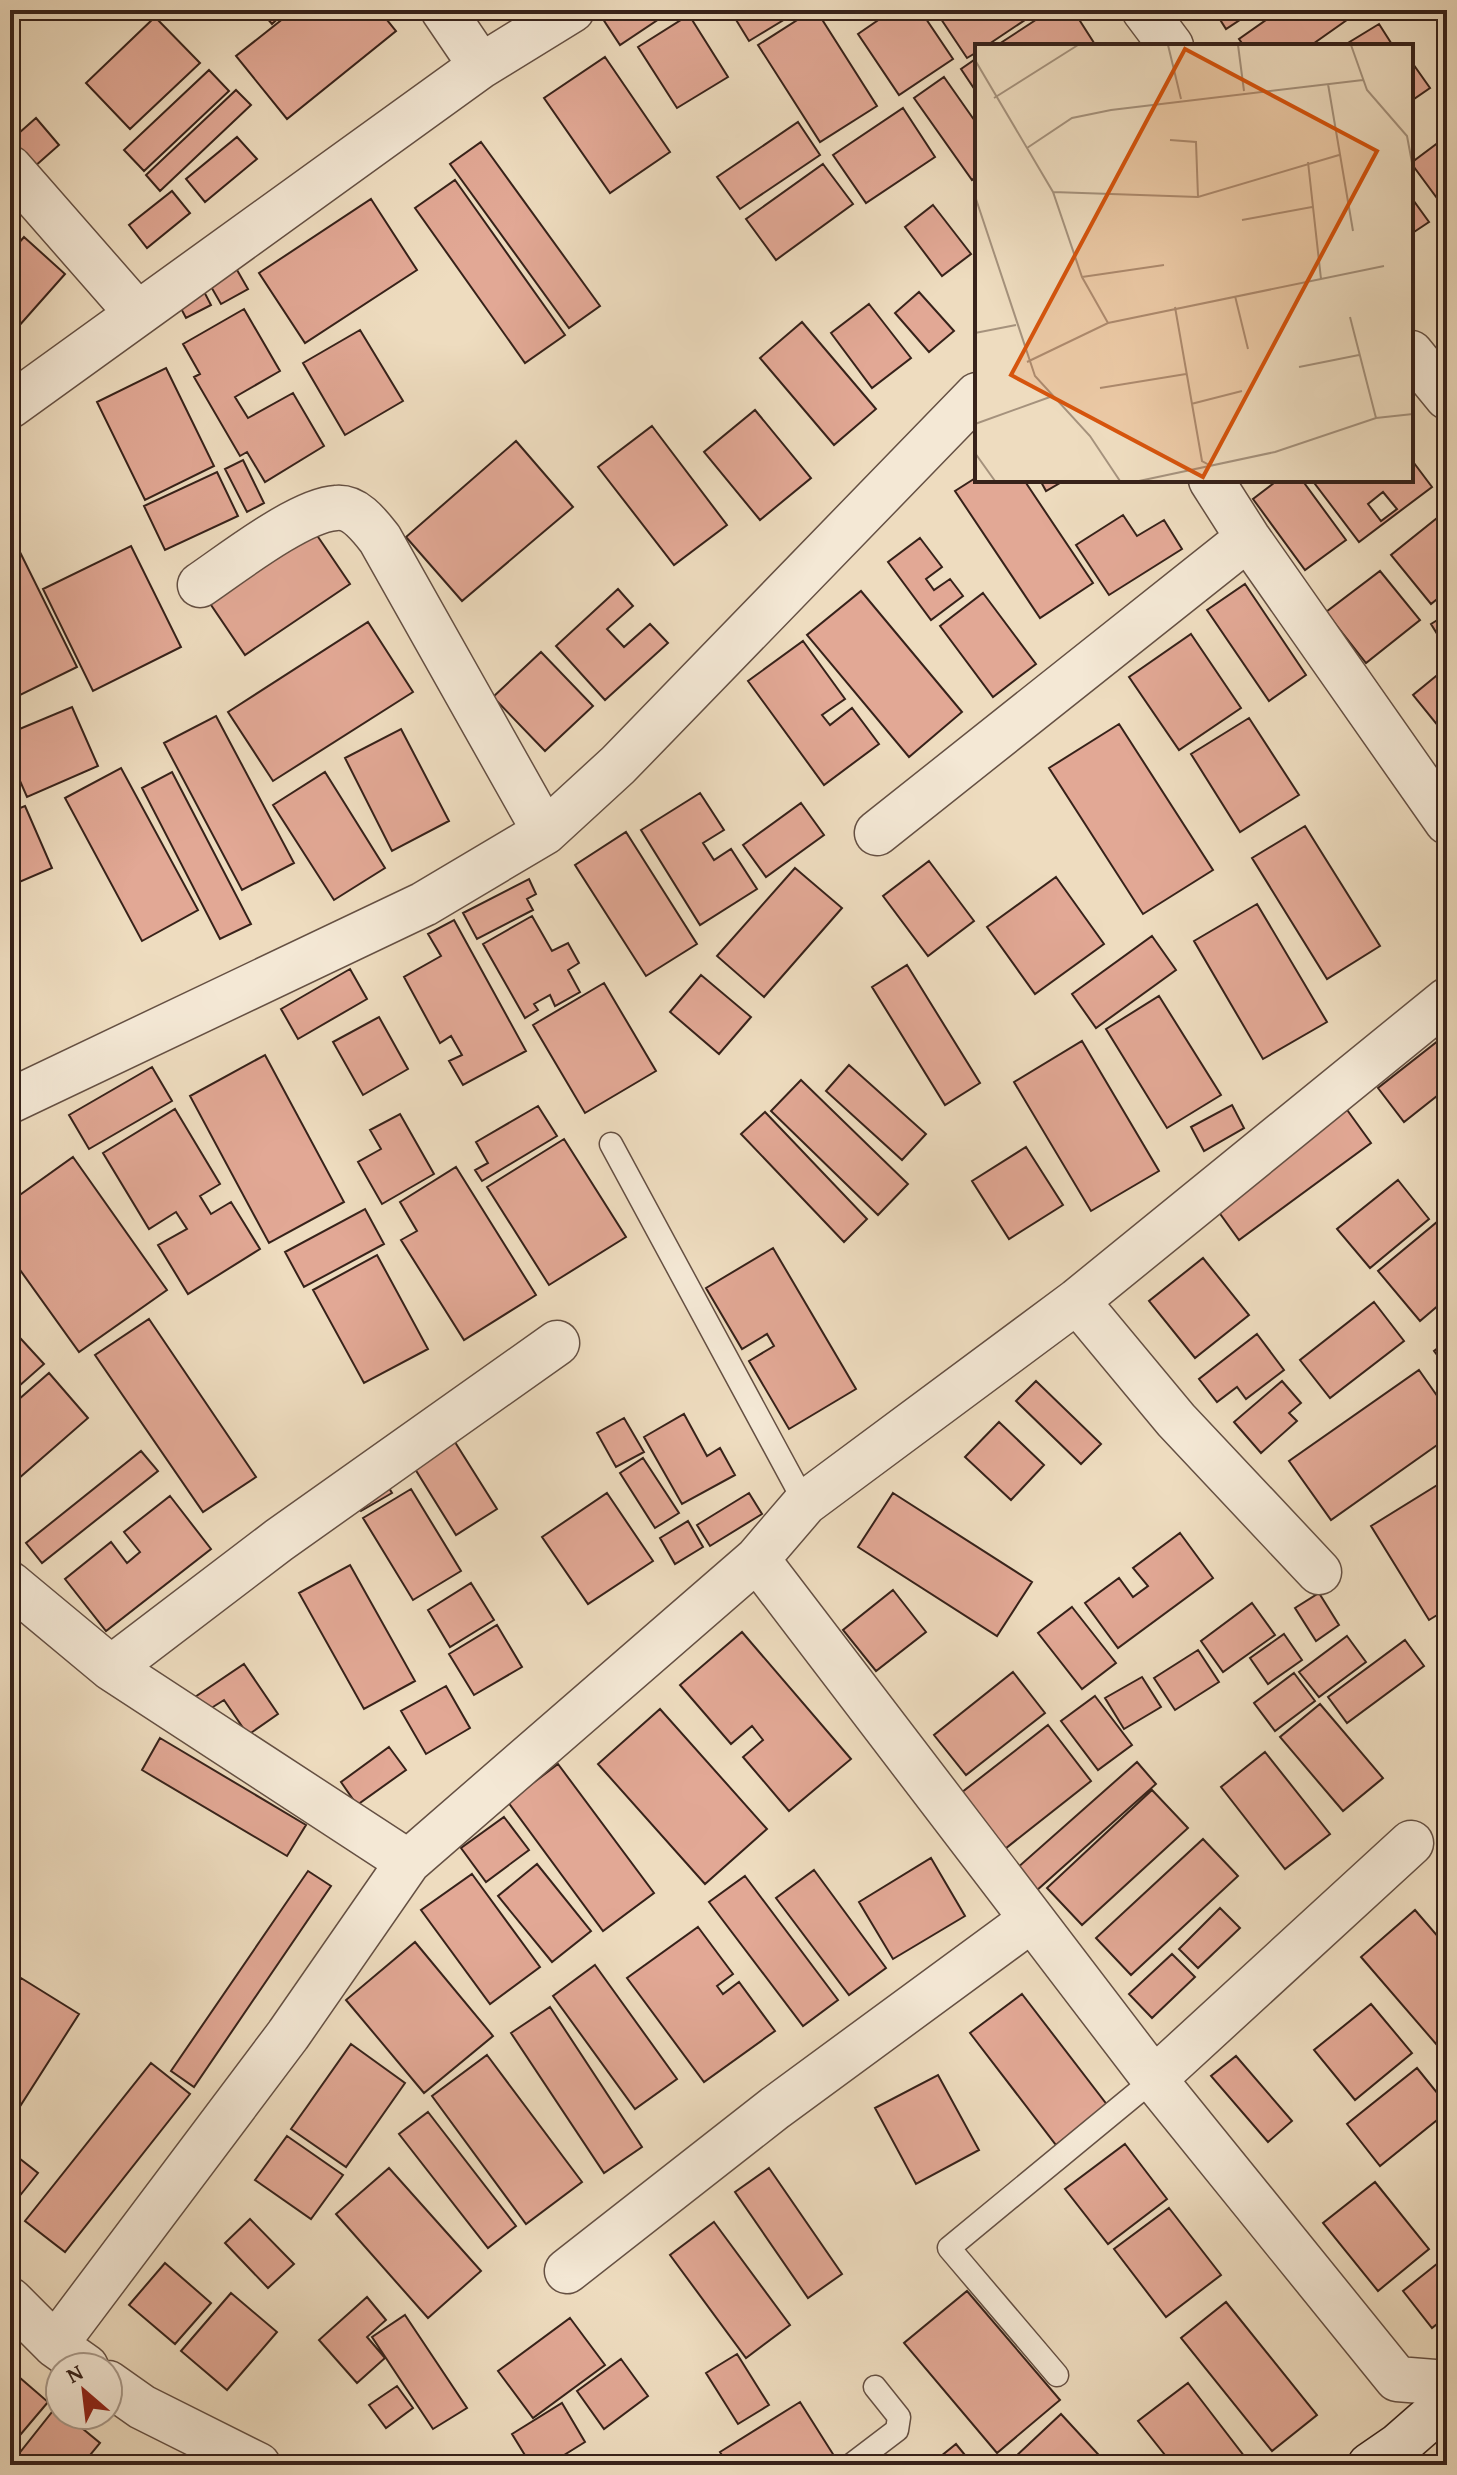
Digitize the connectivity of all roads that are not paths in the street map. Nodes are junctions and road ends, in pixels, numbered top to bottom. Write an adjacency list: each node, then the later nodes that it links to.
1 (443, 10): 5 (street)
2 (572, 10): 5 (street)
3 (1144, 10): 4 (street)
4 (1170, 44)
5 (481, 66): 7 (street)
6 (10, 168): 7 (street)
7 (137, 313): 11 (street)
8 (1413, 355): 10 (street)
9 (975, 397): 16 (street)
10 (1447, 397)
11 (10, 406)
12 (1212, 482): 13 (street)
13 (1248, 538): 15 (street); 17 (street)
14 (200, 585): 16 (street)
15 (1447, 822)
16 (545, 832): 19 (street)
17 (877, 833)
18 (1447, 1000): 21 (street)
19 (10, 1101)
20 (611, 1144): 23 (lane)
21 (1077, 1301): 23 (street); 25 (street)
22 (557, 1343): 27 (street)
23 (805, 1503): 24 (street)
24 (757, 1559): 29 (street); 30 (street)
25 (1319, 1572)
26 (10, 1584): 27 (street)
27 (111, 1668): 29 (street)
28 (1411, 1843): 31 (street)
29 (408, 1862): 35 (street)
30 (1031, 1920): 31 (street); 32 (street)
31 (1154, 2079): 36 (lane); 37 (street)
32 (567, 2271)
33 (10, 2300): 34 (street)
34 (66, 2351)
35 (74, 2351)
36 (1057, 2375)
37 (1447, 2383)
38 (875, 2387): 43 (lane)
39 (124, 2394): 42 (street)
40 (1447, 2403): 41 (street)
41 (1396, 2458)
42 (258, 2465)
43 (851, 2465)

